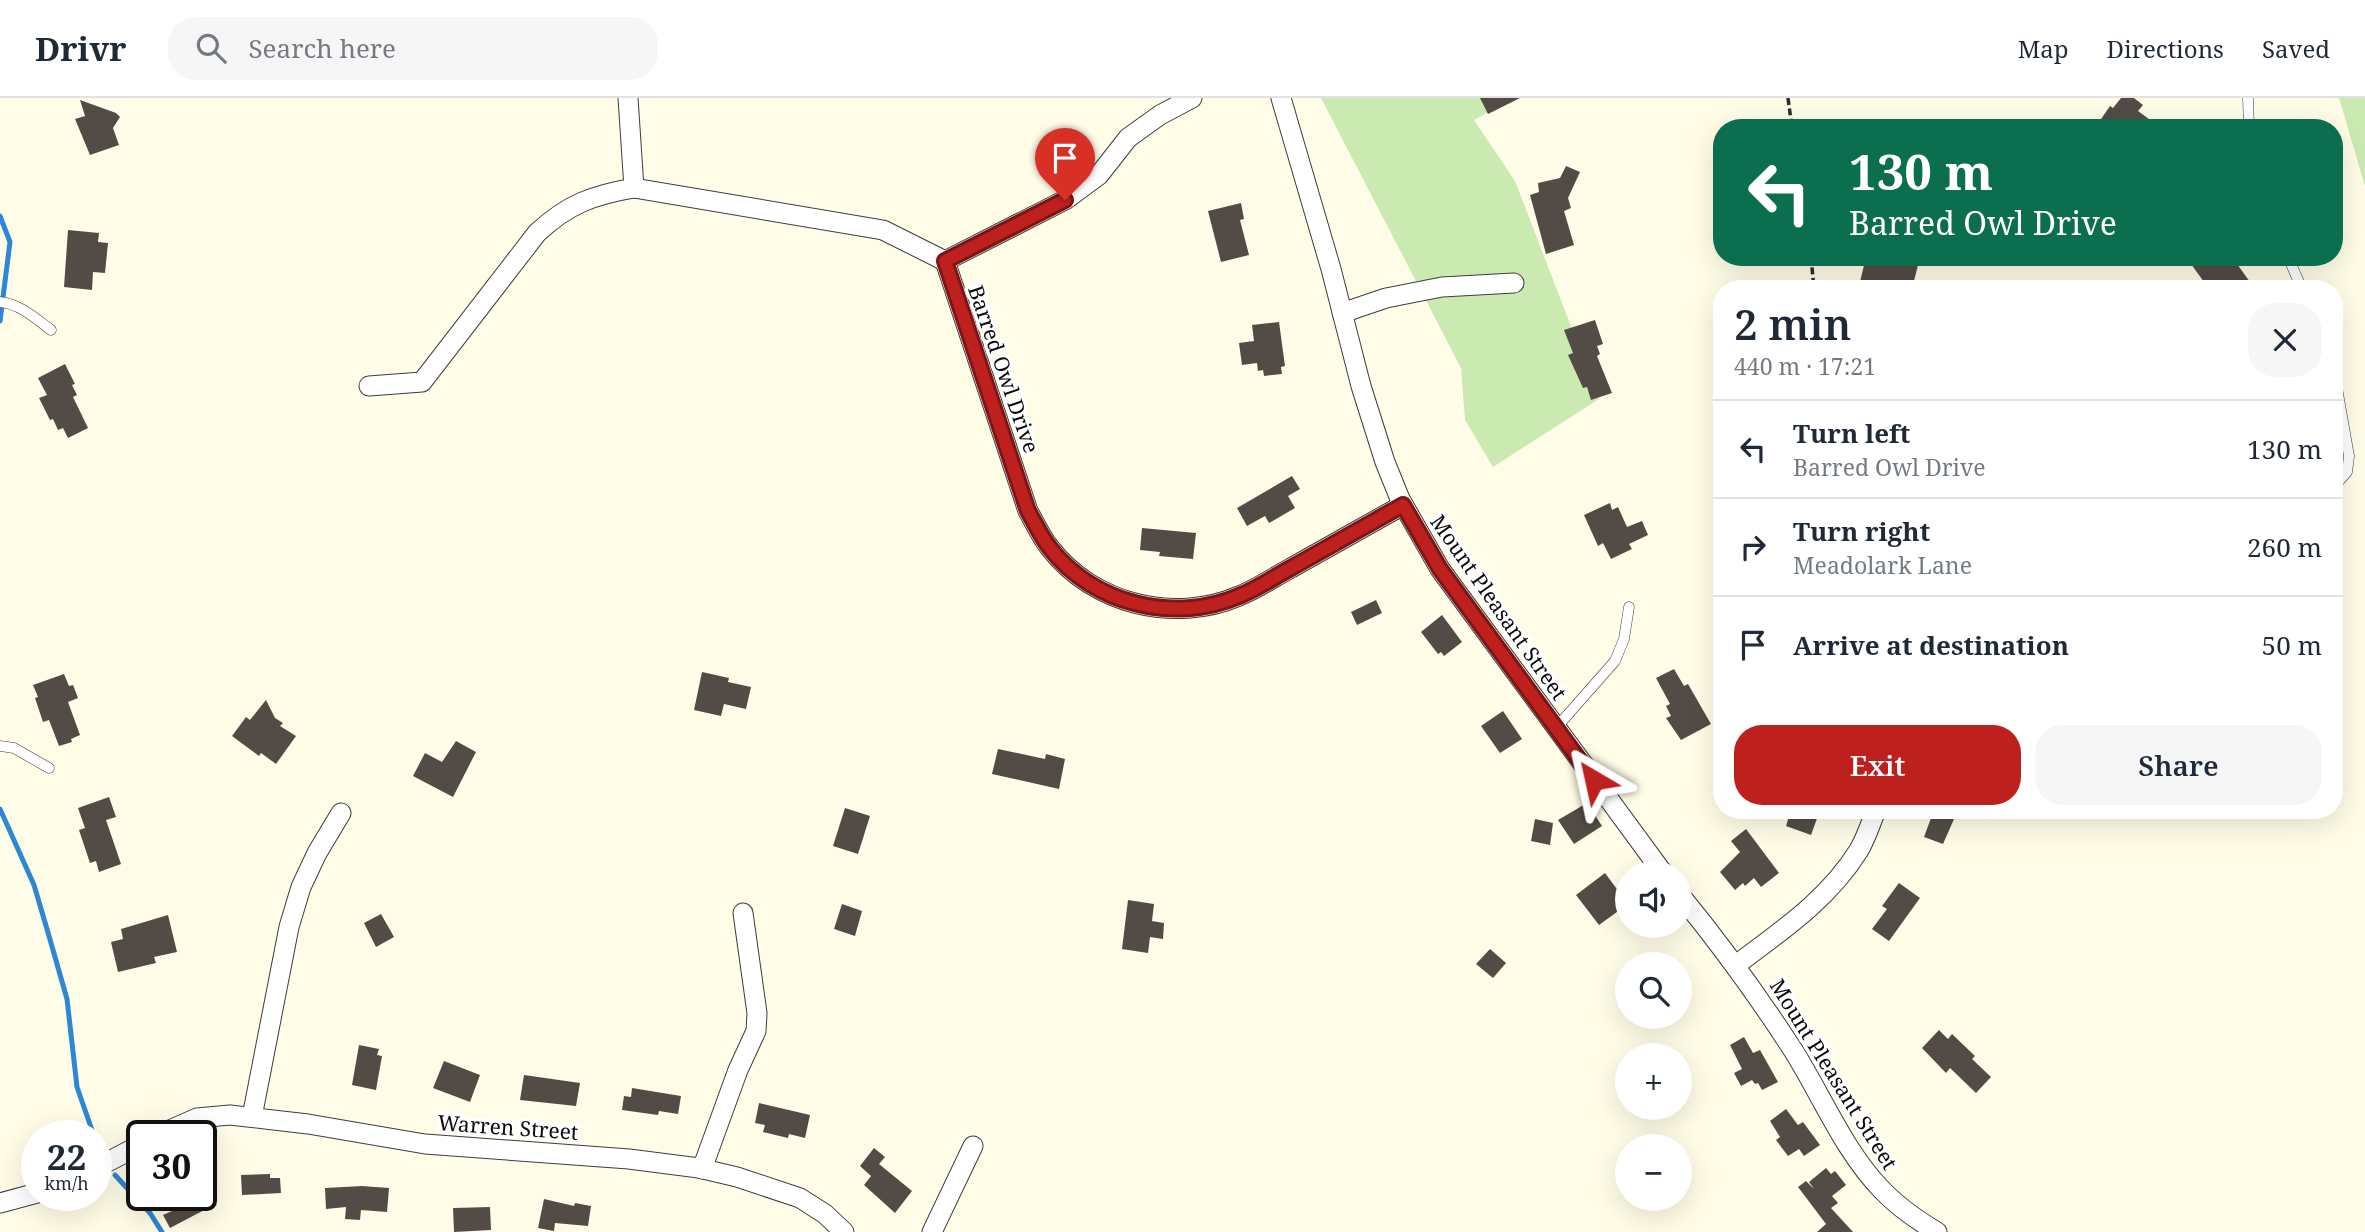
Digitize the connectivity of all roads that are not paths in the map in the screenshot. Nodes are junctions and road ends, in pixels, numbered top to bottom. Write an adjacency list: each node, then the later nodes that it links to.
1 (628, 98): 6 (street)
2 (1192, 98): 7 (street)
3 (1281, 98): 10 (street, Mount Pleasant Street)
4 (2248, 98): 5 (lane)
5 (2249, 119)
6 (634, 188): 7 (street); 12 (street)
7 (945, 261): 15 (street, Barred Owl Drive)
8 (1514, 283): 10 (street)
9 (5, 303): 11 (lane)
10 (1342, 313): 15 (street, Mount Pleasant Street)
11 (51, 330)
12 (369, 386)
13 (2343, 422): 14 (lane)
14 (2343, 476)
15 (1403, 505): 17 (street, Mount Pleasant Street)
16 (1629, 607): 17 (lane)
17 (1556, 728): 22 (street, Mount Pleasant Street)
18 (0, 746): 19 (lane)
19 (49, 768)
20 (341, 813): 26 (street)
21 (1872, 819): 25 (street)
22 (1654, 861)
23 (1692, 910): 25 (street, Mount Pleasant Street)
24 (743, 913): 29 (street)
25 (1736, 965): 34 (street, Mount Pleasant Street)
26 (252, 1117): 27 (street, Warren Street); 29 (street, Warren Street)
27 (192, 1120)
28 (973, 1146): 33 (street)
29 (702, 1169): 32 (street, Warren Street)
30 (21, 1197): 31 (street)
31 (0, 1203)
32 (844, 1232)
33 (932, 1232)
34 (1937, 1232)

